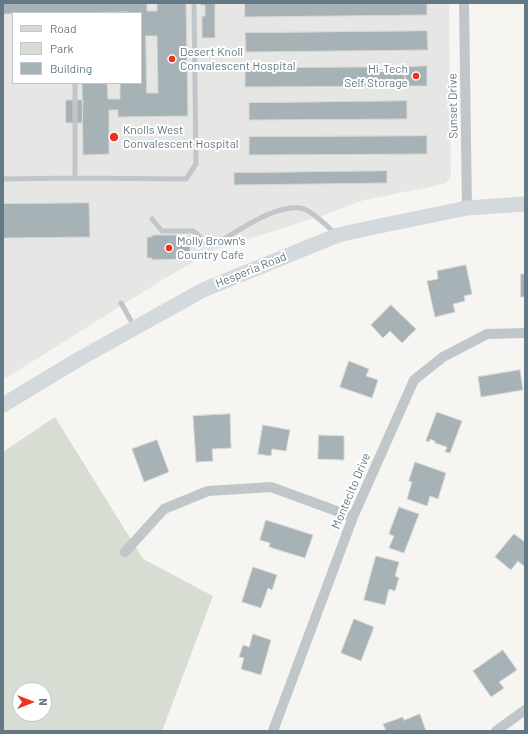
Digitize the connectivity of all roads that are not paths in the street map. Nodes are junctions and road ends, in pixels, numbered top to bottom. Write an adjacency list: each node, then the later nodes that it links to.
1 (194, 3): 4 (lane)
2 (464, 3): 7 (street, Sunset Drive)
3 (75, 84): 4 (lane)
4 (75, 178): 5 (lane)
5 (3, 179)
6 (525, 204): 7 (main road, Hesperia Road)
7 (467, 208): 9 (main road, Hesperia Road)
8 (152, 220): 9 (lane)
9 (338, 236): 11 (main road, Hesperia Road)
10 (121, 303): 11 (lane)
11 (135, 328): 13 (main road, Hesperia Road)
12 (525, 333): 14 (street, Montecito Drive)
13 (3, 405)
14 (353, 517): 15 (street); 17 (street, Montecito Drive)
15 (125, 552)
16 (525, 710): 18 (street)
17 (273, 731)
18 (496, 731)

